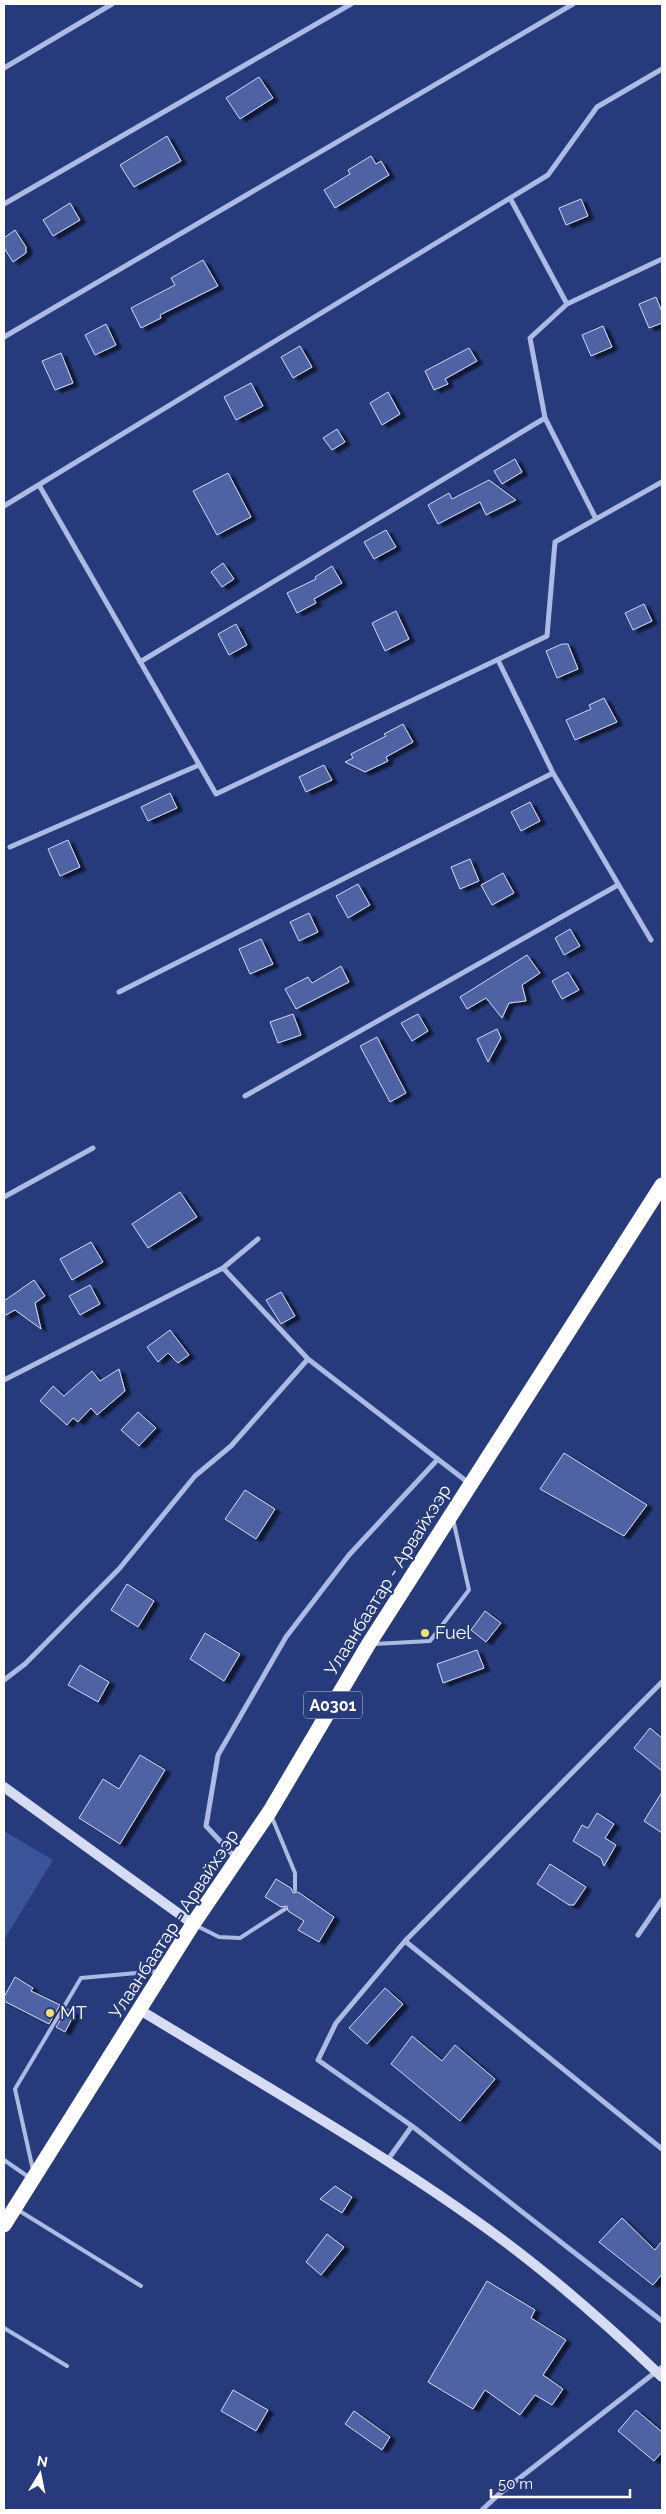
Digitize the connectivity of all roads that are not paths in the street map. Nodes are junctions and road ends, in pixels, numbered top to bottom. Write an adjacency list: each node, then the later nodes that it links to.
1 (112, 4): 4 (street)
2 (352, 4): 7 (street)
3 (573, 4): 10 (street)
4 (4, 68)
5 (662, 69): 6 (street)
6 (510, 198): 9 (street); 13 (street)
7 (4, 204)
8 (662, 258): 9 (street)
9 (567, 304): 11 (street)
10 (4, 337)
11 (545, 418): 15 (street); 17 (street)
12 (662, 482): 15 (street)
13 (39, 485): 14 (street); 17 (street)
14 (4, 506)
15 (596, 519): 16 (street)
16 (498, 660): 18 (street); 19 (street)
17 (140, 662): 18 (street)
18 (199, 765): 20 (street)
19 (553, 773): 21 (street); 23 (street)
20 (10, 847)
21 (618, 885): 22 (street); 24 (street)
22 (651, 940)
23 (119, 992)
24 (245, 1096)
25 (93, 1148): 27 (street)
26 (662, 1185): 33 (highway, Улаанбаатар - Арвайхээр / A0301)
27 (4, 1197)
28 (258, 1239): 29 (street)
29 (223, 1268): 30 (street); 31 (street)
30 (308, 1359): 32 (street); 36 (street)
31 (4, 1380)
32 (438, 1460): 33 (street); 40 (street)
33 (470, 1485): 34 (highway, Улаанбаатар - Арвайхээр / A0301)
34 (452, 1514): 35 (highway, Улаанбаатар - Арвайхээр / A0301); 35 (lane)
35 (368, 1645): 39 (highway, Улаанбаатар - Арвайхээр / A0301)
36 (4, 1680)
37 (662, 1682): 46 (street)
38 (4, 1787): 44 (street)
39 (270, 1811): 40 (highway, Улаанбаатар - Арвайхээр / A0301); 41 (lane)
40 (237, 1860): 44 (highway, Улаанбаатар - Арвайхээр / A0301)
41 (295, 1890)
42 (662, 1900): 45 (street)
43 (284, 1909): 44 (lane)
44 (193, 1924): 47 (highway, Улаанбаатар - Арвайхээр / A0301)
45 (638, 1936)
46 (405, 1941): 49 (street); 50 (street)
47 (166, 1970): 48 (highway, Улаанбаатар - Арвайхээр / A0301); 53 (lane)
48 (140, 2010): 52 (street); 53 (highway, Улаанбаатар - Арвайхээр / A0301)
49 (412, 2126): 52 (street); 57 (street)
50 (662, 2149)
51 (4, 2160): 53 (lane)
52 (387, 2161): 60 (street)
53 (33, 2176): 54 (highway, Улаанбаатар - Арвайхээр / A0301)
54 (14, 2208): 55 (highway, Улаанбаатар - Арвайхээр / A0301); 56 (lane)
55 (4, 2225)
56 (142, 2286)
57 (662, 2321)
58 (4, 2328): 59 (lane)
59 (67, 2366)
60 (661, 2372): 61 (street)
61 (482, 2510)

